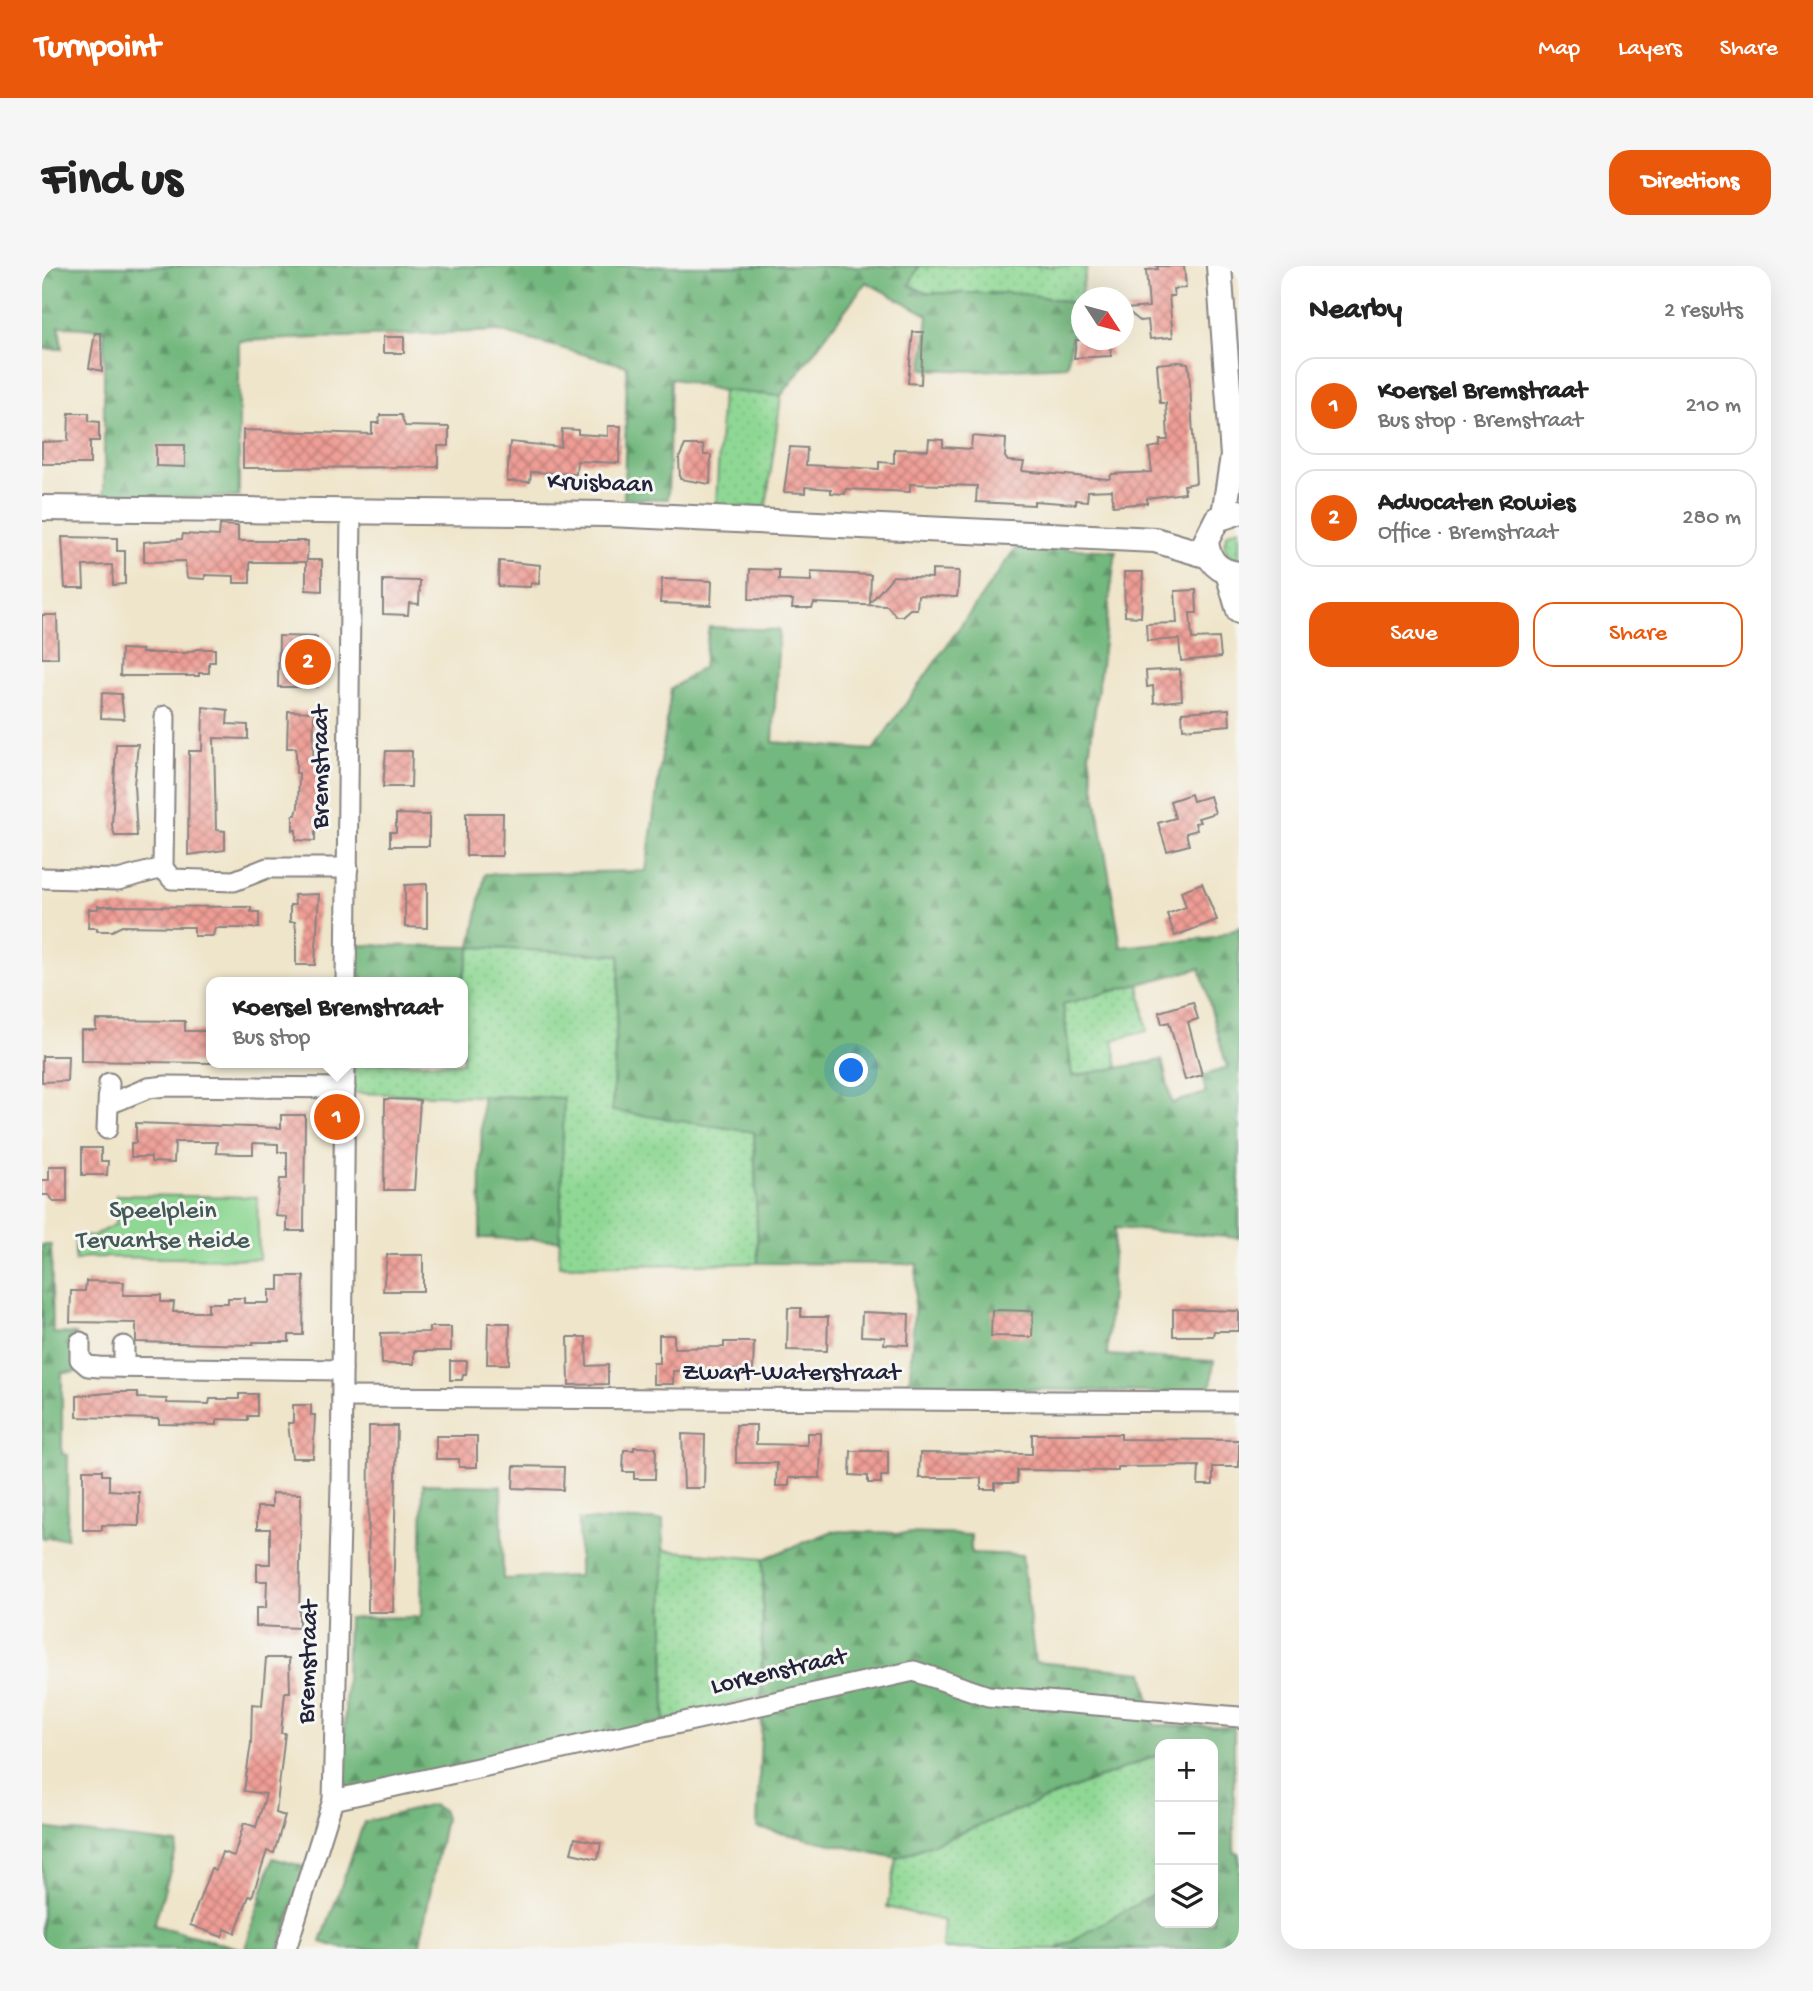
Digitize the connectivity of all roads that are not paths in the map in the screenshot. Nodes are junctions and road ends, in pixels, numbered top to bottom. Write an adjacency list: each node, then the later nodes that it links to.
1 (1219, 266): 2 (street)
2 (1236, 464): 5 (street)
3 (42, 508): 4 (street, Kruisbaan)
4 (351, 510): 6 (street, Kruisbaan); 12 (street, Bremstraat)
5 (1224, 518): 6 (street, Kruisbaan); 7 (street)
6 (1155, 540): 7 (street, Kruisbaan)
7 (1209, 556): 8 (street)
8 (1233, 573): 9 (street)
9 (1239, 611)
10 (165, 716): 11 (street)
11 (163, 868): 12 (street); 13 (street)
12 (348, 868): 14 (street, Bremstraat)
13 (42, 878)
14 (346, 977)
15 (345, 1068): 17 (street, Bremstraat)
16 (109, 1083): 18 (street)
17 (345, 1088): 18 (street); 23 (street, Bremstraat)
18 (109, 1104): 19 (street)
19 (107, 1129)
20 (80, 1342): 22 (street)
21 (124, 1346): 22 (street)
22 (124, 1367): 23 (street)
23 (342, 1370): 24 (street, Bremstraat)
24 (342, 1397): 25 (street, Zwart-Waterstraat); 27 (street, Bremstraat)
25 (1239, 1402)
26 (1239, 1717): 27 (street, Lorkenstraat)
27 (333, 1800): 28 (street, Bremstraat)
28 (286, 1949)

